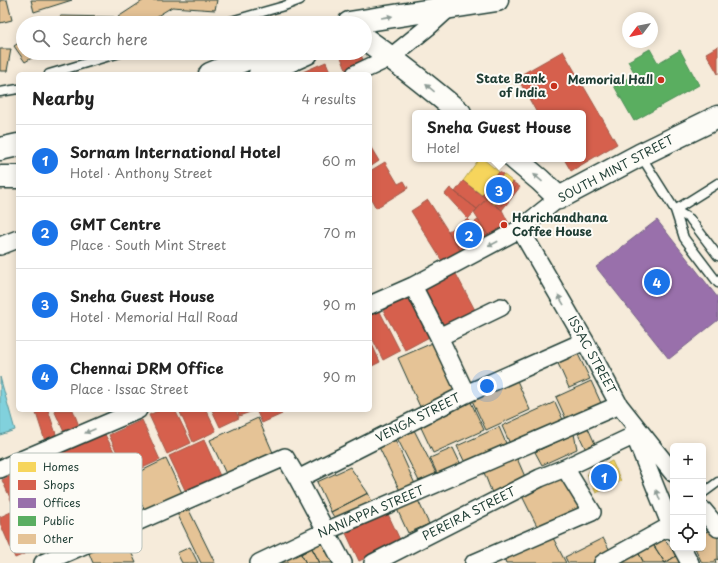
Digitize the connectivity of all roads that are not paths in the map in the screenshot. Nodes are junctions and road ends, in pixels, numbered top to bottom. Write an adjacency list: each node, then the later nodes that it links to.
1 (300, 0): 4 (lane)
2 (497, 0): 3 (main road)
3 (450, 6): 5 (main road, one-way to 3); 7 (street)
4 (249, 16)
5 (372, 19)
6 (372, 44): 7 (main road)
7 (391, 57): 14 (street); 17 (main road, one-way to 7)
8 (97, 60): 11 (lane)
9 (244, 60): 12 (main road)
10 (291, 60): 13 (main road)
11 (57, 72)
12 (215, 72)
13 (264, 72)
14 (359, 72)
15 (16, 89): 16 (lane)
16 (0, 92)
17 (456, 110)
18 (718, 116): 21 (main road, SOUTH MINT STREET)
19 (16, 145): 20 (main road)
20 (0, 149)
21 (640, 155): 26 (main road, SOUTH MINT STREET); 27 (lane)
22 (519, 162): 26 (main road, one-way to 22)
23 (0, 177): 24 (main road)
24 (16, 177)
25 (718, 183): 27 (lane)
26 (559, 198): 28 (street, SOUTH MINT STREET)
27 (674, 210): 31 (lane); 32 (lane)
28 (520, 229): 33 (street, SOUTH MINT STREET, one-way to 33); 37 (street, ISSAC STREET, one-way to 28)
29 (16, 240): 30 (street)
30 (0, 246)
31 (718, 256)
32 (718, 283)
33 (412, 286): 34 (street, SOUTH MINT STREET); 36 (street)
34 (372, 304)
35 (501, 307): 36 (street)
36 (439, 337): 38 (street)
37 (585, 341): 38 (street, VENGA STREET); 39 (street, ISSAC STREET)
38 (466, 394): 48 (street, VENGA STREET)
39 (619, 405): 42 (street, ISSAC STREET); 56 (street, NANIAPPA STREET)
40 (128, 412): 41 (street)
41 (108, 416): 43 (street, one-way to 43)
42 (633, 429): 45 (street, PEREIRA STREET); 47 (street, ISSAC STREET); 53 (street, one-way to 42)
43 (33, 453)
44 (10, 464): 46 (street, one-way to 46)
45 (565, 468): 62 (street, PEREIRA STREET); 63 (street)
46 (0, 469)
47 (670, 469)
48 (298, 478): 52 (street); 56 (street)
49 (718, 482): 50 (lane)
50 (706, 491)
51 (706, 514): 54 (street)
52 (142, 520)
53 (670, 524)
54 (718, 528)
55 (670, 530): 64 (street)
56 (326, 531): 60 (street, NANIAPPA STREET); 61 (street)
57 (684, 551): 65 (street)
58 (66, 553): 59 (street)
59 (43, 563)
60 (259, 563)
61 (343, 563)
62 (373, 563)
63 (474, 563)
64 (604, 563)
65 (690, 563)

